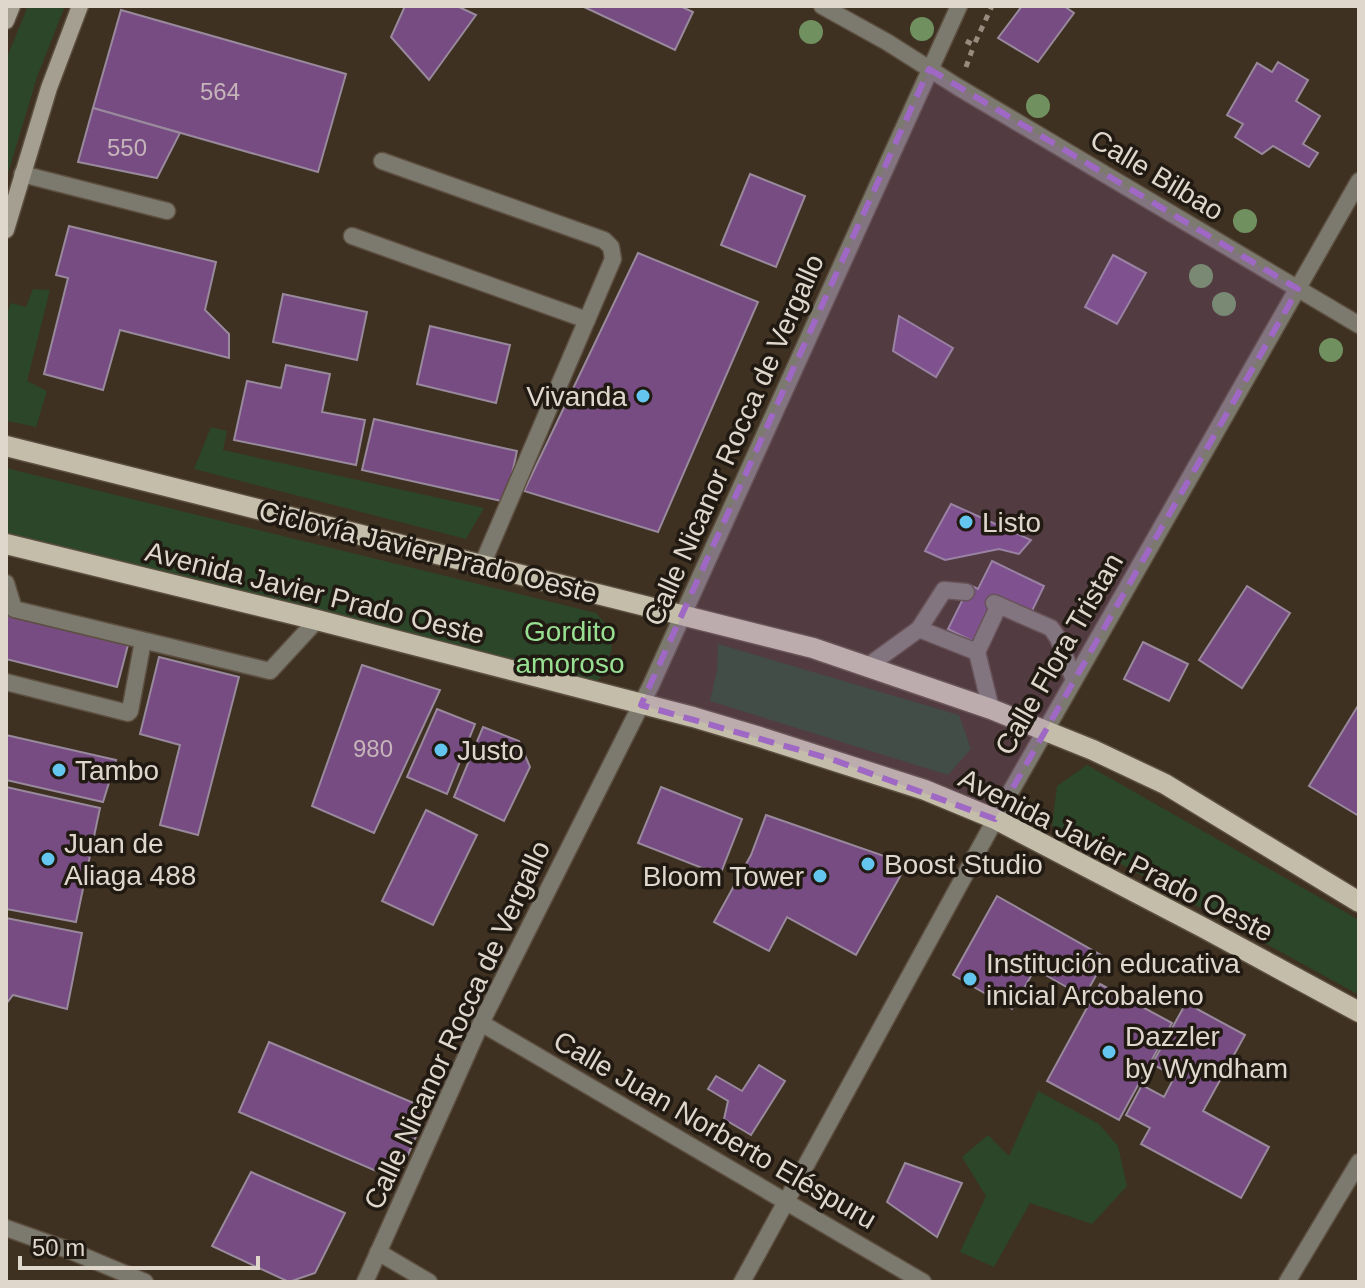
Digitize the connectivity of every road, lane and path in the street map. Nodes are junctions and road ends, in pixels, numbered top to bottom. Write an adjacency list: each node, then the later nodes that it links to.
1 (12, 6): 5 (main road)
2 (80, 6): 8 (main road)
3 (822, 6): 6 (street, Calle Bilbao)
4 (959, 6): 6 (street, Calle Nicanor Rocca de Vergallo)
5 (6, 21)
6 (929, 69): 13 (street, Calle Bilbao); 22 (street, Calle Nicanor Rocca de Vergallo)
7 (382, 161): 14 (street)
8 (22, 174): 10 (street); 11 (main road)
9 (1359, 181): 13 (street, Calle Flora Tristan)
10 (167, 211)
11 (6, 230)
12 (352, 236): 14 (street)
13 (1298, 289): 15 (street, Calle Bilbao); 28 (street, Calle Flora Tristan)
14 (587, 320): 18 (street)
15 (1359, 325)
16 (6, 446): 18 (main road)
17 (6, 544): 23 (main road, Avenida Javier Prado Oeste)
18 (482, 565): 22 (main road)
19 (6, 583): 21 (street)
20 (966, 592): 24 (street)
21 (10, 612): 25 (street)
22 (682, 615): 27 (main road); 30 (street, Calle Nicanor Rocca de Vergallo)
23 (317, 620): 25 (street); 30 (main road, Avenida Javier Prado Oeste)
24 (919, 629): 26 (street); 27 (street)
25 (143, 641): 29 (street)
26 (977, 652): 28 (street); 31 (street)
27 (868, 666): 31 (main road)
28 (1074, 680): 32 (street, Calle Flora Tristan)
29 (6, 682)
30 (641, 705): 33 (main road, Avenida Javier Prado Oeste); 36 (street, Calle Nicanor Rocca de Vergallo)
31 (991, 709): 32 (main road)
32 (1045, 731): 33 (street, Calle Flora Tristan); 34 (main road)
33 (995, 819): 35 (main road, Avenida Javier Prado Oeste); 38 (street, Calle Flora Tristan)
34 (1359, 902)
35 (1359, 1012)
36 (481, 1023): 38 (street, Calle Juan Norberto Eléspuru); 40 (street, Calle Nicanor Rocca de Vergallo)
37 (1359, 1162): 46 (street)
38 (787, 1201): 44 (street, Calle Flora Tristan); 45 (street, Calle Juan Norberto Eléspuru)
39 (6, 1228): 41 (street)
40 (378, 1252): 42 (street, Calle Nicanor Rocca de Vergallo); 43 (street)
41 (145, 1282)
42 (365, 1282)
43 (429, 1282)
44 (742, 1282)
45 (923, 1282)
46 (1287, 1282)

